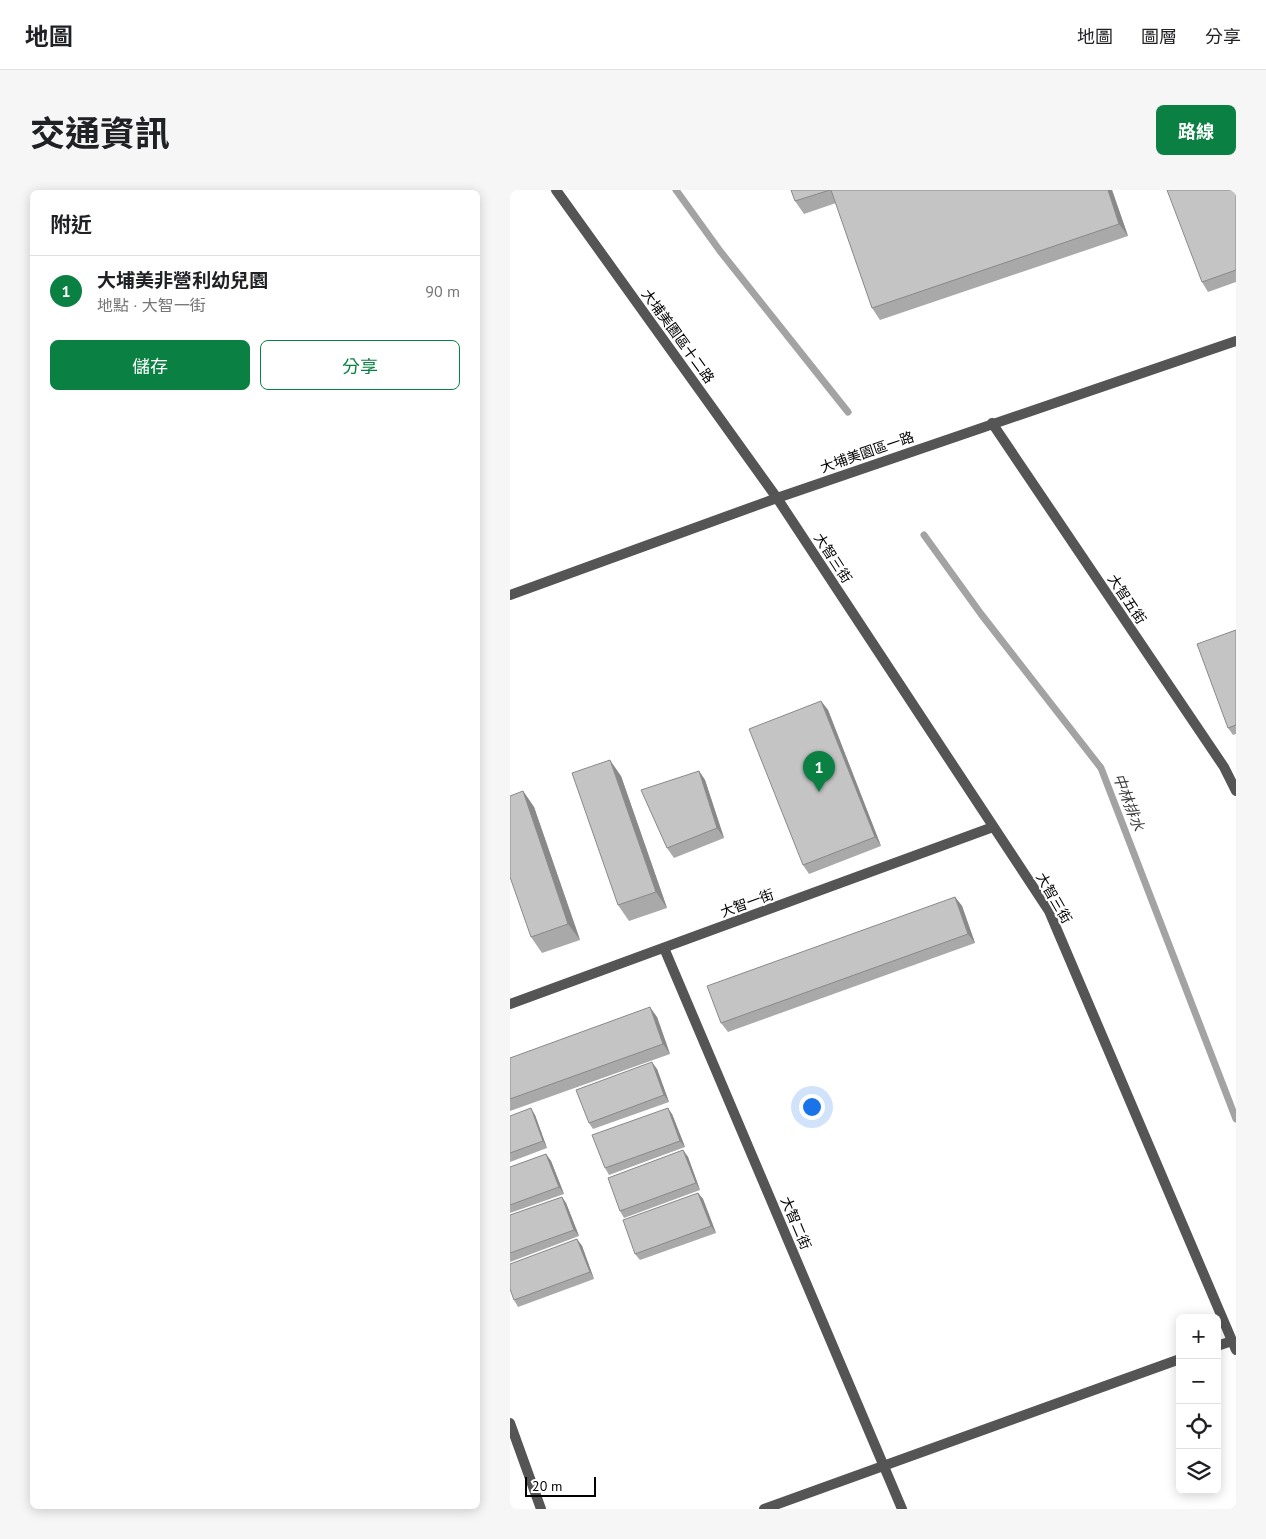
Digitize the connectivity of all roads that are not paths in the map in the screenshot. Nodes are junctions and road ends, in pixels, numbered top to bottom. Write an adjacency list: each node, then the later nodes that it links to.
1 (556, 190): 4 (street, 大埔美園區十二路)
2 (1236, 341): 3 (street, 大埔美園區一路)
3 (992, 423): 4 (street, 大埔美園區一路); 6 (street, 大智五街)
4 (777, 498): 5 (street, 大埔美園區一路); 7 (street, 大智三街)
5 (510, 595)
6 (1236, 791)
7 (993, 827): 8 (street, 大智一街); 10 (street, 大智三街)
8 (664, 948): 9 (street, 大智一街); 14 (street, 大智二街)
9 (510, 1004)
10 (1234, 1345): 11 (street)
11 (1221, 1346)
12 (1176, 1360): 14 (street)
13 (510, 1423): 15 (street)
14 (884, 1465): 16 (street); 17 (street, 大智二街)
15 (541, 1509)
16 (764, 1509)
17 (902, 1509)

